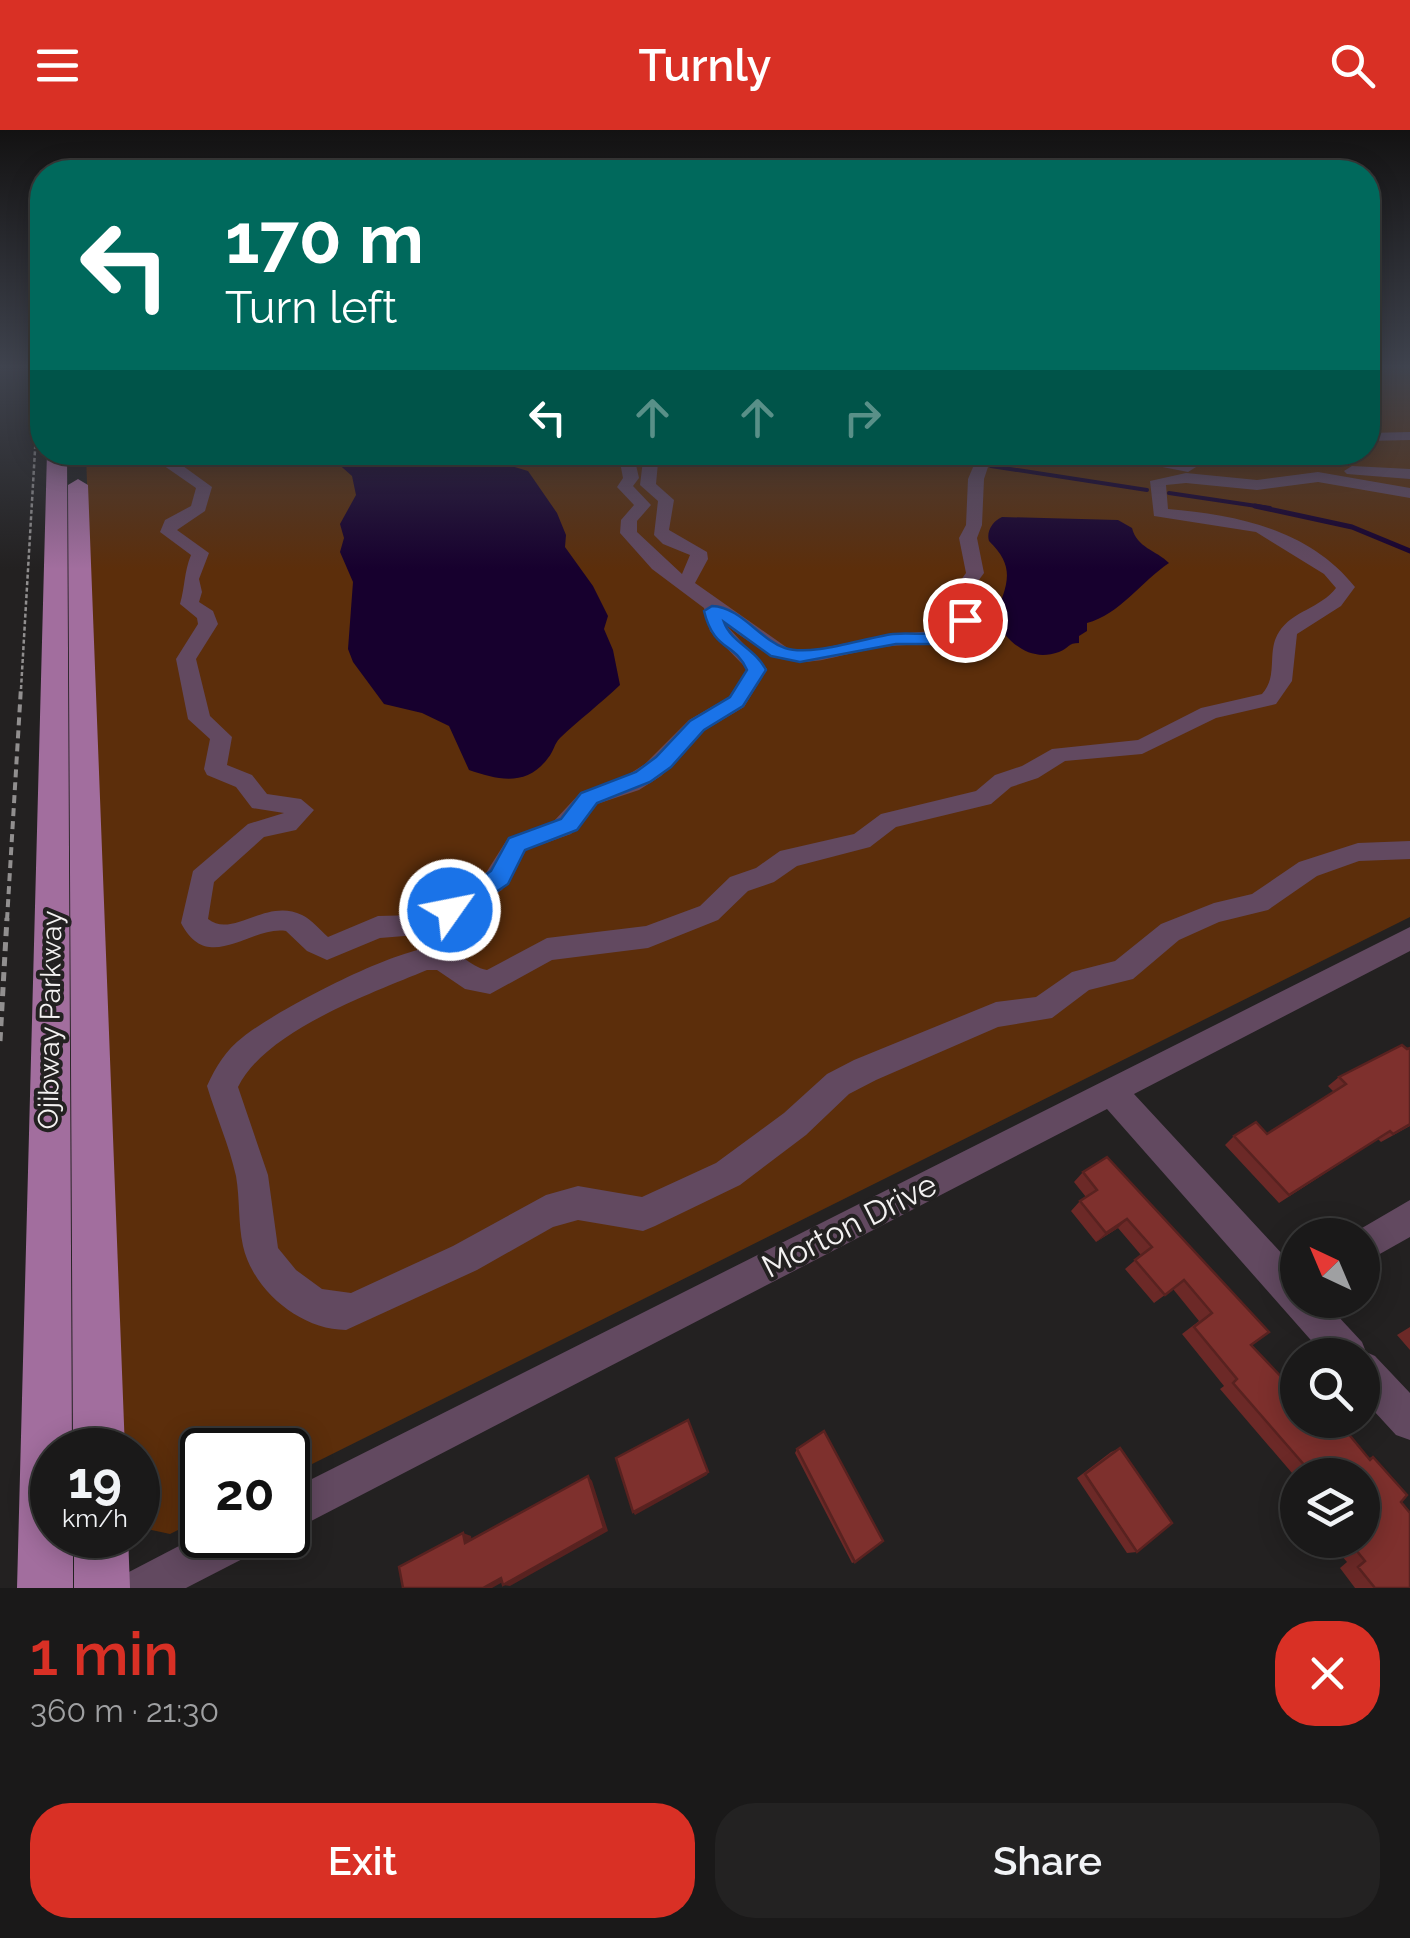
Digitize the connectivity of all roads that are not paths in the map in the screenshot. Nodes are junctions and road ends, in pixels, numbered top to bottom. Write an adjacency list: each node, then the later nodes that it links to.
1 (1410, 436): 2 (street)
2 (1380, 437)
3 (57, 465): 29 (main road, Ojibway Parkway)
4 (77, 465): 25 (main road, Ojibway Parkway)
5 (171, 465): 14 (street)
6 (628, 465): 13 (street)
7 (650, 465): 13 (street)
8 (981, 465): 14 (street)
9 (1200, 465): 11 (street)
10 (1410, 474): 11 (street)
11 (1305, 478): 12 (street); 15 (street)
12 (1410, 493)
13 (684, 584): 14 (street)
14 (715, 609)
15 (1410, 850)
16 (1410, 938): 17 (street, Morton Drive)
17 (1110, 1090): 20 (street); 26 (street, Morton Drive)
18 (1410, 1217): 19 (street)
19 (1380, 1236)
20 (1280, 1276)
21 (1317, 1318): 22 (street)
22 (1335, 1338)
23 (1380, 1388): 24 (street)
24 (1410, 1421)
25 (99, 1428)
26 (310, 1502)
27 (101, 1558): 30 (main road)
28 (200, 1558): 31 (street)
29 (45, 1588)
30 (102, 1588)
31 (142, 1588)

